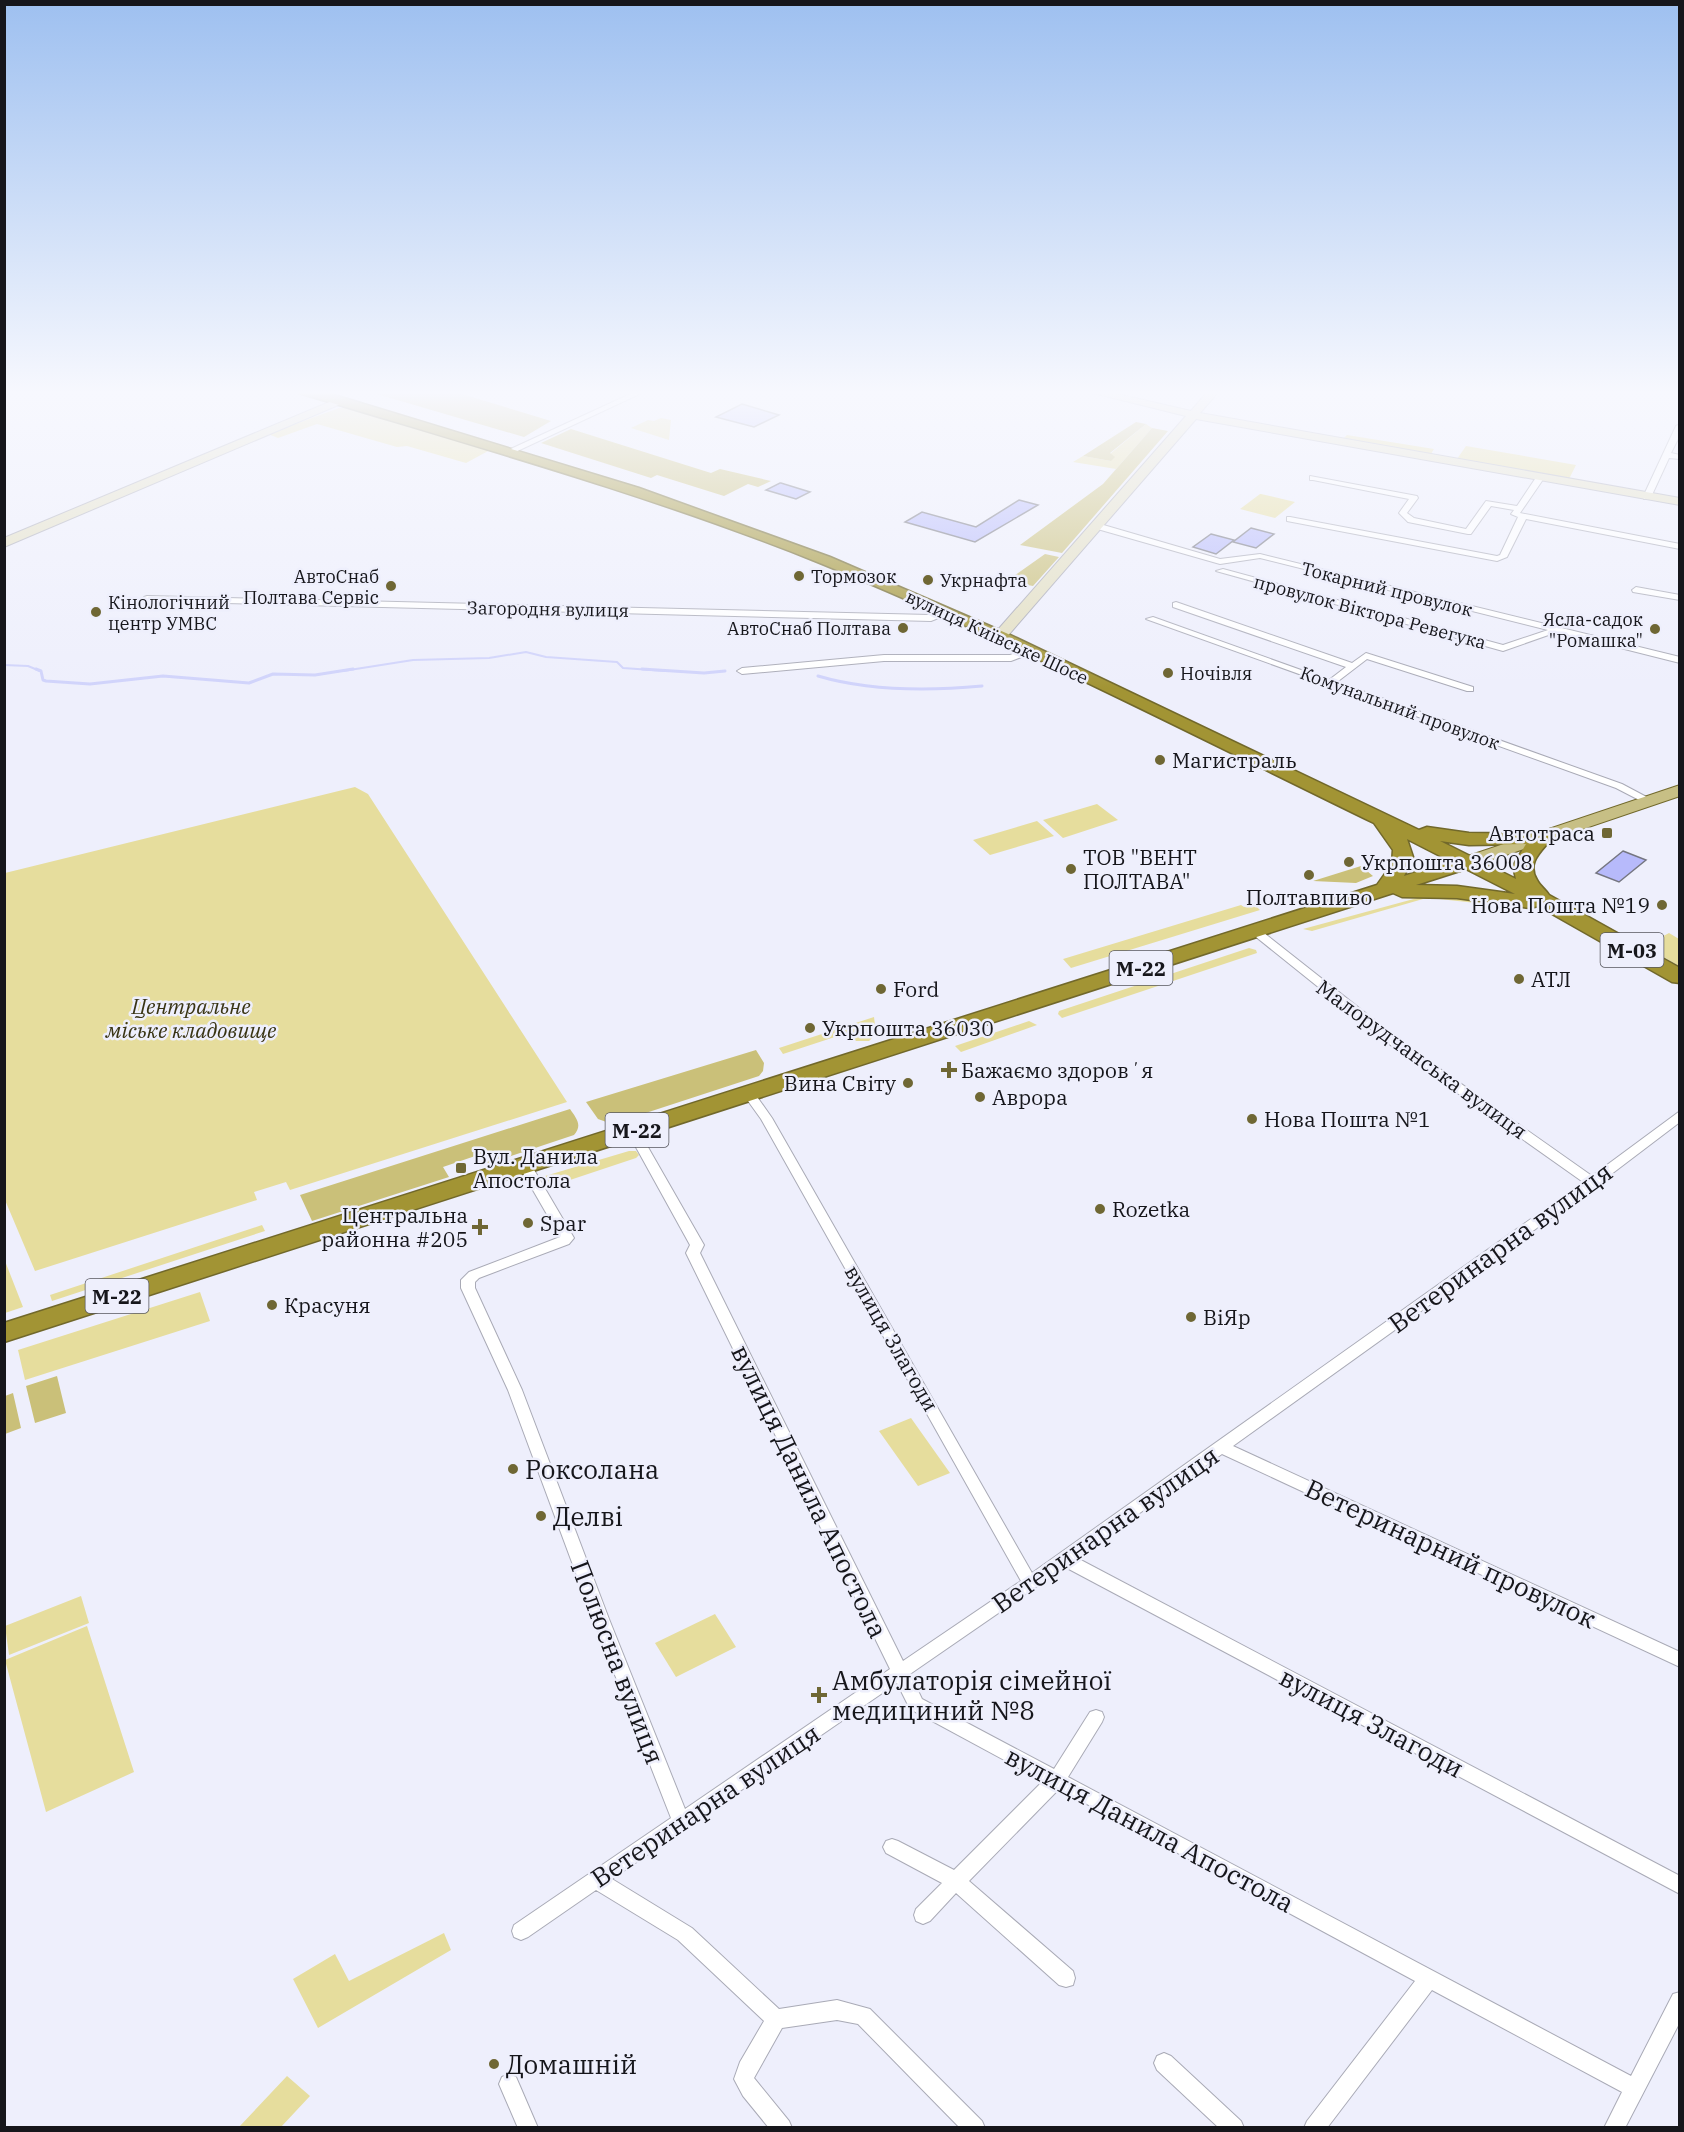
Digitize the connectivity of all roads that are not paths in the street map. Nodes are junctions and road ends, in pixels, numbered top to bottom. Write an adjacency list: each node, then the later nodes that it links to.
1 (130, 489): 13 (street)
2 (629, 489): 20 (highway, вулиця Київське Шосе / М-03)
3 (1129, 489): 12 (street)
4 (1373, 489): 10 (street)
5 (1534, 489): 10 (street)
6 (1605, 489): 8 (street)
7 (1650, 489): 8 (street)
8 (1647, 497): 9 (street)
9 (1680, 502)
10 (1521, 513): 11 (street); 14 (street)
11 (1290, 519)
12 (1097, 526): 22 (street, Токарний провулок); 23 (street)
13 (4, 543)
14 (1680, 547)
15 (1220, 571): 22 (street, провулок Віктора Ревегука)
16 (1636, 590): 17 (street)
17 (1680, 598)
18 (147, 599): 20 (street, Загородня вулиця)
19 (1176, 605): 26 (street)
20 (947, 613): 23 (highway, вулиця Київське Шосе / М-03)
21 (1149, 619): 28 (street, Комунальний провулок)
22 (1555, 631): 25 (street, Токарний провулок)
23 (1000, 636): 24 (highway, вулиця Київське Шосе / М-03)
24 (1029, 651): 27 (street); 32 (highway, вулиця Київське Шосе / М-03)
25 (1680, 660)
26 (1353, 666): 28 (street); 29 (street)
27 (742, 671)
28 (1330, 683): 31 (street, Комунальний провулок)
29 (1470, 689)
30 (1680, 790): 31 (main road)
31 (1649, 801): 33 (main road)
32 (1381, 819): 33 (highway); 34 (highway, вулиця Київське Шосе / М-03); 35 (highway)
33 (1542, 838): 34 (main road); 36 (highway)
34 (1468, 862): 35 (highway, М-22); 36 (highway, вулиця Київське Шосе / М-03)
35 (1382, 891): 36 (highway); 37 (highway, М-22)
36 (1558, 908): 38 (highway, М-03)
37 (1255, 931): 39 (highway, М-22); 43 (street, Малорудчанська вулиця)
38 (1680, 977)
39 (750, 1094): 41 (highway, М-22); 47 (street, вулиця Злагоди)
40 (1680, 1115): 43 (street, Ветеринарна вулиця)
41 (633, 1131): 42 (highway, М-22); 49 (street, вулиця Данила Апостола)
42 (525, 1166): 44 (highway, М-22); 52 (street, Полюсна вулиця)
43 (1592, 1182): 45 (street, Ветеринарна вулиця)
44 (4, 1333)
45 (1222, 1447): 46 (street, Ветеринарна вулиця); 48 (street, Ветеринарний провулок)
46 (1065, 1559): 47 (street, Ветеринарна вулиця); 56 (street, вулиця Злагоди)
47 (1030, 1583): 49 (street, Ветеринарна вулиця)
48 (1680, 1660)
49 (900, 1672): 51 (street, вулиця Данила Апостола); 52 (street, Ветеринарна вулиця)
50 (1096, 1717): 51 (street)
51 (1057, 1779): 55 (street); 60 (street, вулиця Данила Апостола)
52 (681, 1822): 54 (street, Ветеринарна вулиця)
53 (892, 1847): 55 (street)
54 (596, 1880): 58 (street, Ветеринарна вулиця); 62 (street)
55 (956, 1881): 57 (street); 59 (street)
56 (1680, 1886)
57 (923, 1915)
58 (521, 1931)
59 (1066, 1978)
60 (1429, 1978): 65 (street, вулиця Данила Апостола); 70 (street)
61 (1680, 2001): 65 (street)
62 (776, 2019): 67 (street); 68 (street)
63 (1164, 2063): 69 (street)
64 (508, 2084): 66 (street)
65 (1634, 2088): 71 (street)
66 (528, 2127)
67 (782, 2127)
68 (975, 2127)
69 (1234, 2127)
70 (1314, 2127)
71 (1614, 2127)

